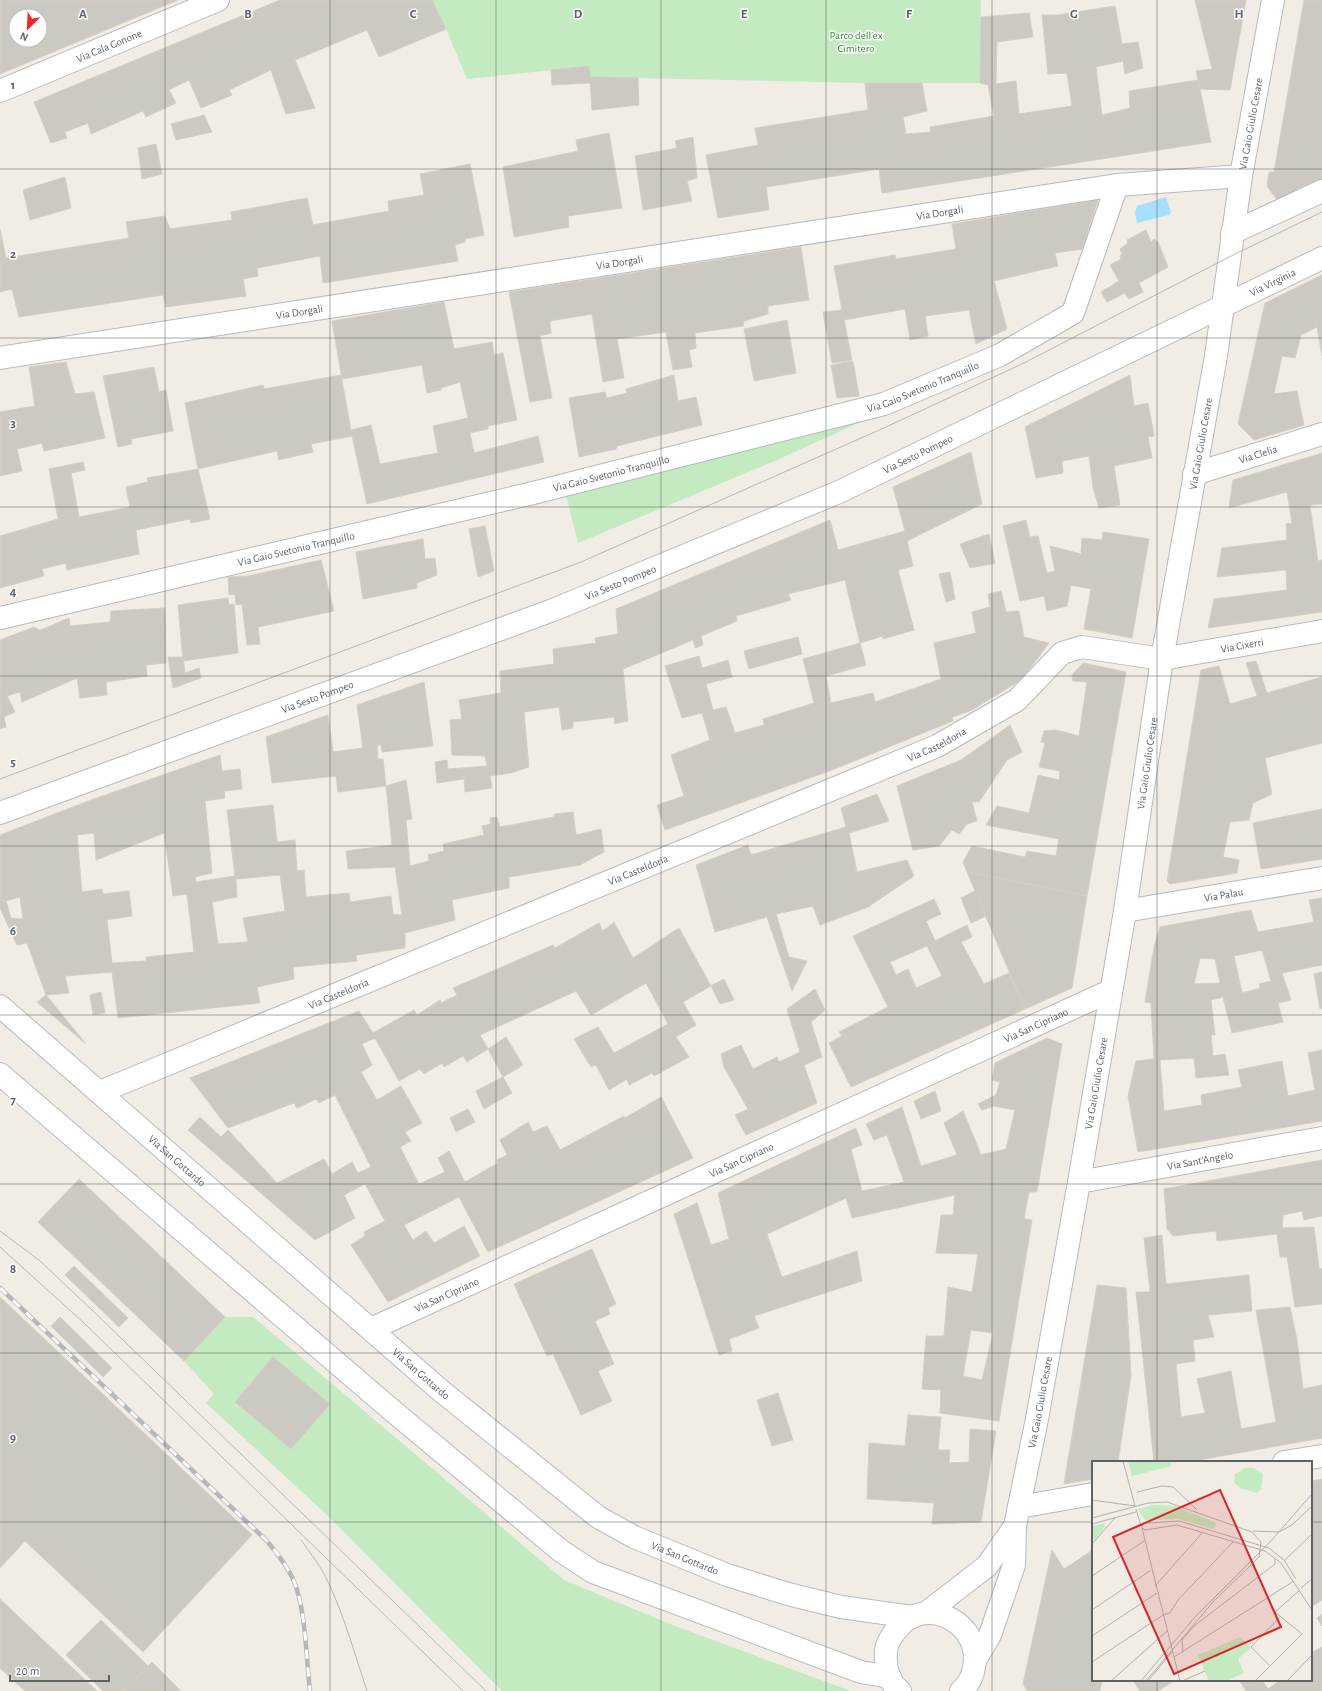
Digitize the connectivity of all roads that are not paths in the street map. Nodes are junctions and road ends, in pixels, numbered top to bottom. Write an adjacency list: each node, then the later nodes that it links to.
1 (218, 0): 3 (street, Via Cala Gonone)
2 (1273, 0): 4 (street, Via Gaio Giulio Cesare)
3 (0, 91)
4 (1241, 176): 5 (street, Via Dorgali); 7 (street, Via Gaio Giulio Cesare)
5 (1117, 185): 10 (street, Via Dorgali); 13 (street, Via Gaio Svetonio Tranquillo)
6 (1322, 191): 7 (street)
7 (1232, 233): 9 (street, Via Gaio Giulio Cesare)
8 (1322, 258): 9 (street, Via Virginia)
9 (1223, 308): 12 (street, Via Gaio Giulio Cesare); 16 (street, Via Sesto Pompeo)
10 (0, 358)
11 (1322, 434): 12 (street, Via Clelia)
12 (1194, 474): 15 (street, Via Gaio Giulio Cesare)
13 (0, 618)
14 (1322, 631): 15 (street, Via Cixerri)
15 (1162, 659): 18 (street, Via Gaio Giulio Cesare); 22 (street, Via Casteldoria)
16 (0, 813)
17 (1322, 878): 18 (street, Via Palau)
18 (1125, 911): 19 (street, Via Gaio Giulio Cesare)
19 (1110, 991): 24 (street, Via Gaio Giulio Cesare); 25 (street, Via San Cipriano)
20 (0, 1006): 22 (street, Via San Gottardo)
21 (0, 1074): 32 (street)
22 (100, 1092): 25 (street, Via San Gottardo)
23 (1322, 1138): 24 (street, Via Sant'Angelo)
24 (1079, 1182): 29 (street, Via Gaio Giulio Cesare)
25 (371, 1329): 30 (street, Via San Gottardo)
26 (1322, 1456): 27 (street)
27 (1290, 1461)
28 (1092, 1494): 29 (street)
29 (1017, 1516): 30 (street, Via Gaio Giulio Cesare); 31 (street, Via Gaio Giulio Cesare)
30 (919, 1615): 31 (street, Via San Gottardo); 32 (street, Via Gaio Giulio Cesare)
31 (972, 1679)
32 (895, 1684)

